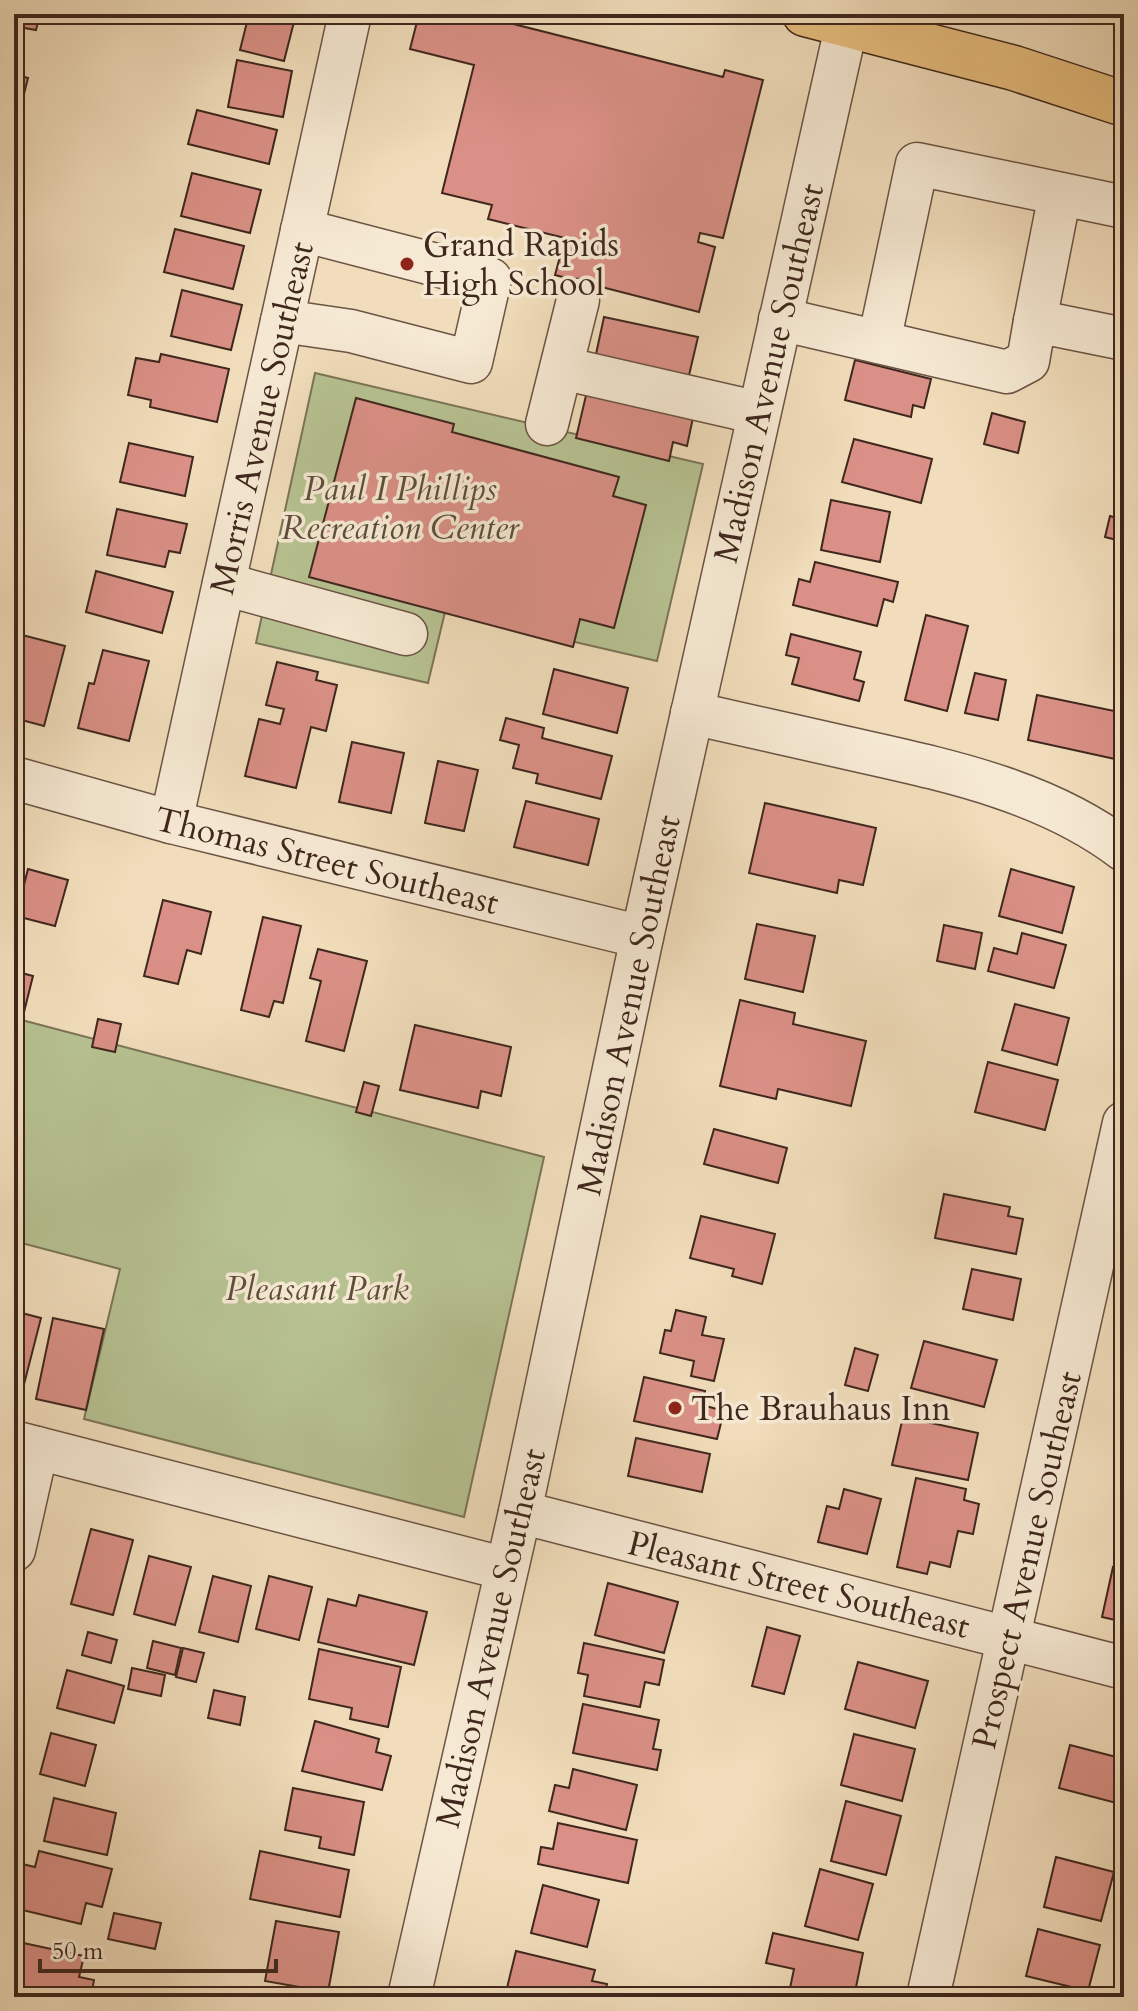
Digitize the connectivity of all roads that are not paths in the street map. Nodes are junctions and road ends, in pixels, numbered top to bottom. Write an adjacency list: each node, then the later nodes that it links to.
1 (350, 14): 6 (street, Morris Avenue Southeast)
2 (833, 17): 3 (main road); 8 (street, Madison Avenue Southeast)
3 (1124, 104)
4 (1060, 194): 5 (street); 10 (street); 12 (street)
5 (1124, 207)
6 (302, 230): 9 (street, Morris Avenue Southeast); 9 (street)
7 (578, 300): 13 (street)
8 (780, 319): 12 (street); 14 (street, Madison Avenue Southeast)
9 (282, 321): 16 (street, Morris Avenue Southeast)
10 (1035, 321): 11 (street); 12 (street)
11 (1124, 339)
12 (879, 342)
13 (562, 368): 14 (street); 15 (street)
14 (759, 413): 18 (street, Madison Avenue Southeast)
15 (547, 424)
16 (224, 584): 17 (street); 20 (street, Morris Avenue Southeast)
17 (406, 634)
18 (692, 713): 21 (street); 22 (street, Madison Avenue Southeast)
19 (14, 778): 20 (street, Thomas Street Southeast)
20 (171, 822): 22 (street, Thomas Street Southeast)
21 (1124, 850)
22 (642, 937): 25 (street, Madison Avenue Southeast)
23 (1124, 1123): 28 (street, Prospect Avenue Southeast)
24 (25, 1445): 26 (street); 27 (street)
25 (520, 1512): 27 (street, Madison Avenue Southeast); 28 (street, Pleasant Street Southeast)
26 (14, 1550)
27 (506, 1569): 30 (street, Madison Avenue Southeast)
28 (1008, 1638): 29 (street, Pleasant Street Southeast); 31 (street, Prospect Avenue Southeast)
29 (1124, 1668)
30 (409, 1997)
31 (928, 1997)

